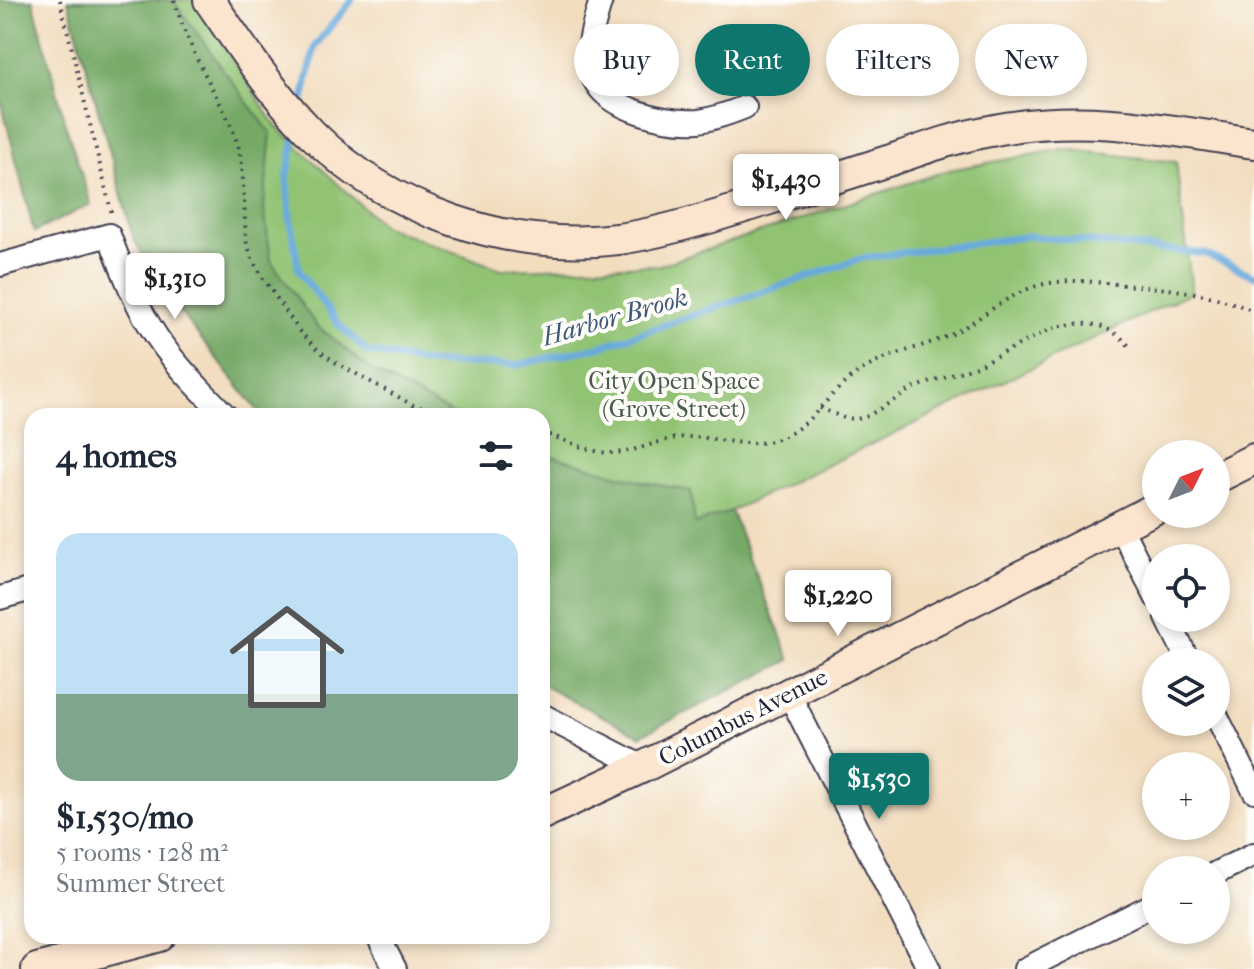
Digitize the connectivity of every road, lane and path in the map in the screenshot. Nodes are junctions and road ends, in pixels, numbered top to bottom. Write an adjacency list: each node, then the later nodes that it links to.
1 (60, 0): 7 (path)
2 (174, 0): 12 (path)
3 (209, 0): 6 (main road)
4 (601, 0): 5 (street)
5 (745, 107)
6 (1254, 143)
7 (109, 235): 8 (street); 11 (street)
8 (0, 265)
9 (1254, 311): 13 (path)
10 (1130, 347): 13 (path)
11 (218, 408)
12 (422, 408)
13 (820, 408): 14 (path)
14 (550, 435)
15 (1254, 459): 16 (main road)
16 (1230, 471)
17 (1142, 515): 18 (main road, Columbus Avenue)
18 (1120, 526): 19 (street); 22 (main road, Columbus Avenue)
19 (1142, 569)
20 (24, 591): 21 (street)
21 (0, 598)
22 (789, 694): 25 (main road, Columbus Avenue); 35 (street)
23 (550, 719): 25 (street)
24 (1226, 736): 26 (street)
25 (643, 767): 27 (main road, Columbus Avenue)
26 (1254, 791)
27 (550, 810)
28 (1254, 854): 29 (street)
29 (1230, 866)
30 (1142, 910): 36 (street)
31 (130, 944): 33 (main road)
32 (382, 944): 34 (street)
33 (37, 969)
34 (395, 969)
35 (929, 969)
36 (1025, 969)

